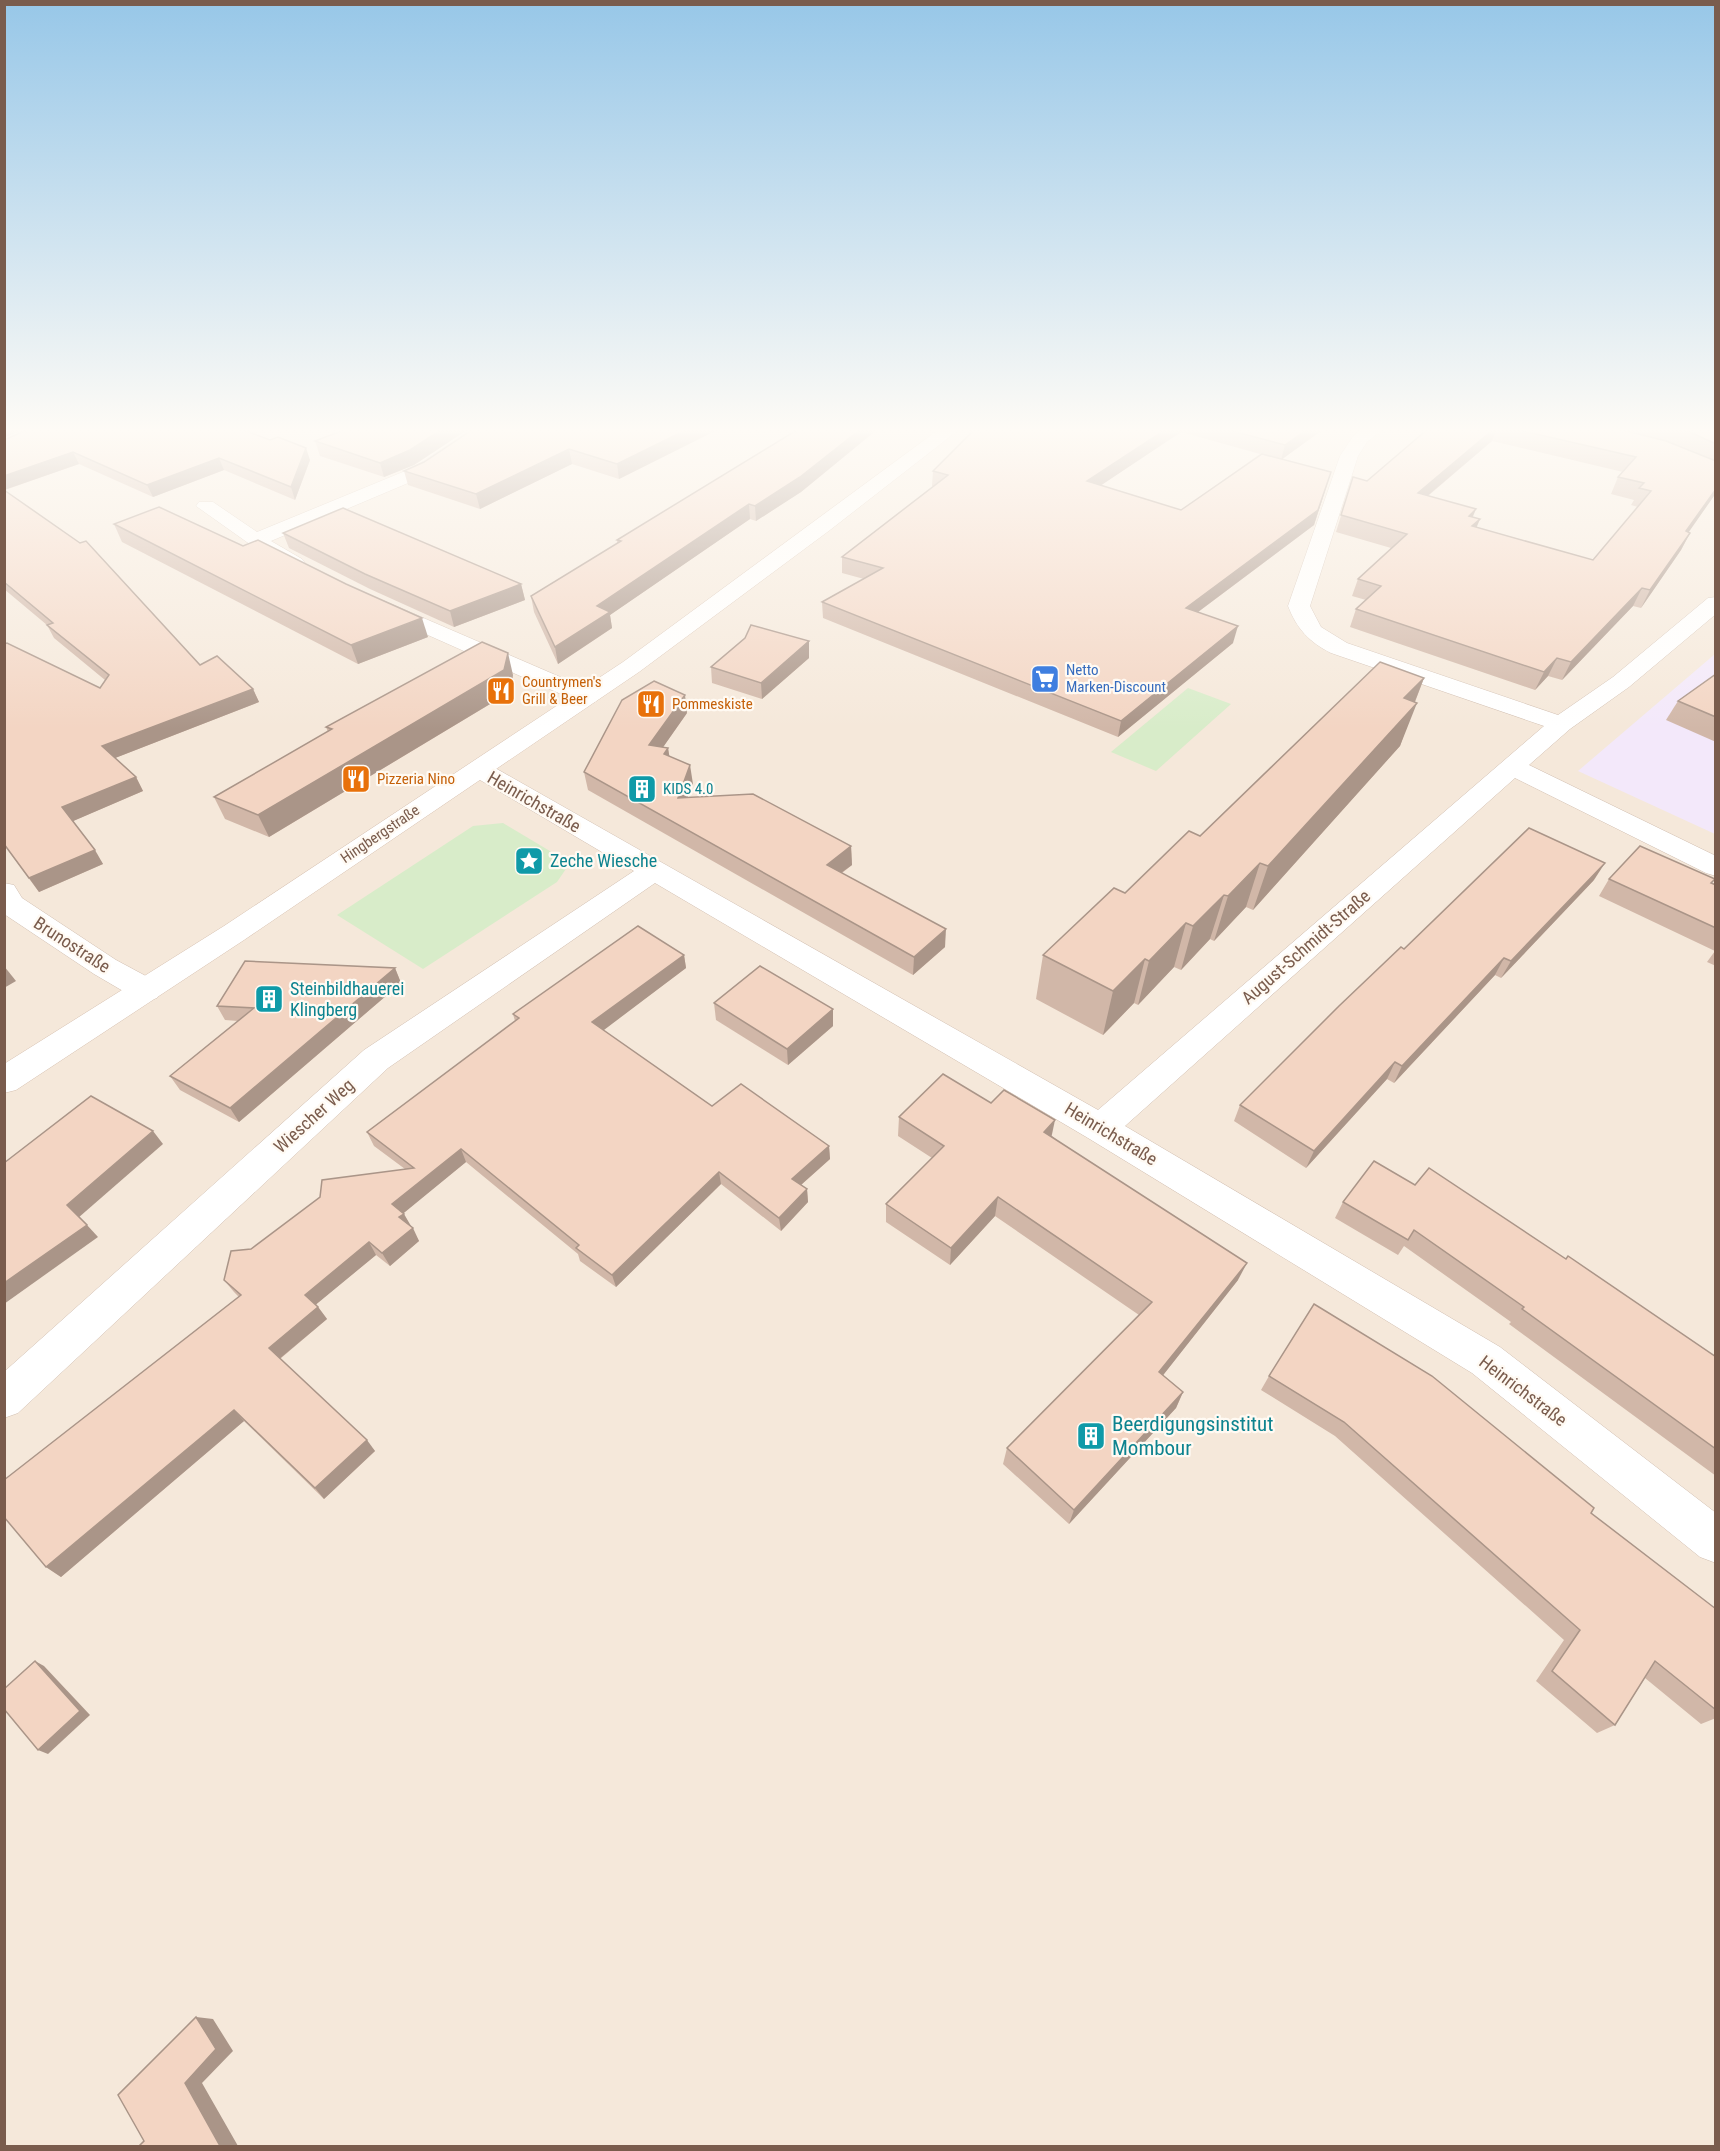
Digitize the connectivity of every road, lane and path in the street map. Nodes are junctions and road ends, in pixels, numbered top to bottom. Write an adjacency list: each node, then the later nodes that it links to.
1 (241, 528): 5 (street)
2 (283, 528): 5 (street)
3 (820, 528): 9 (street, Hingbergstraße)
4 (1324, 528): 10 (street)
5 (258, 539): 6 (street)
6 (313, 572)
7 (361, 596): 9 (street)
8 (1716, 603): 10 (street, August-Schmidt-Straße)
9 (587, 697): 12 (street, Hingbergstraße)
10 (1561, 724): 11 (street, August-Schmidt-Straße)
11 (1512, 767): 13 (street); 18 (street, August-Schmidt-Straße)
12 (479, 769): 14 (street, Heinrichstraße); 16 (street, Hingbergstraße)
13 (1716, 867)
14 (653, 871): 18 (street, Heinrichstraße); 19 (street, Wiescher Weg)
15 (4, 892): 16 (street, Brunostraße)
16 (146, 990): 17 (street, Hingbergstraße)
17 (4, 1081)
18 (1100, 1128): 20 (street, Heinrichstraße)
19 (4, 1399)
20 (1716, 1541)

